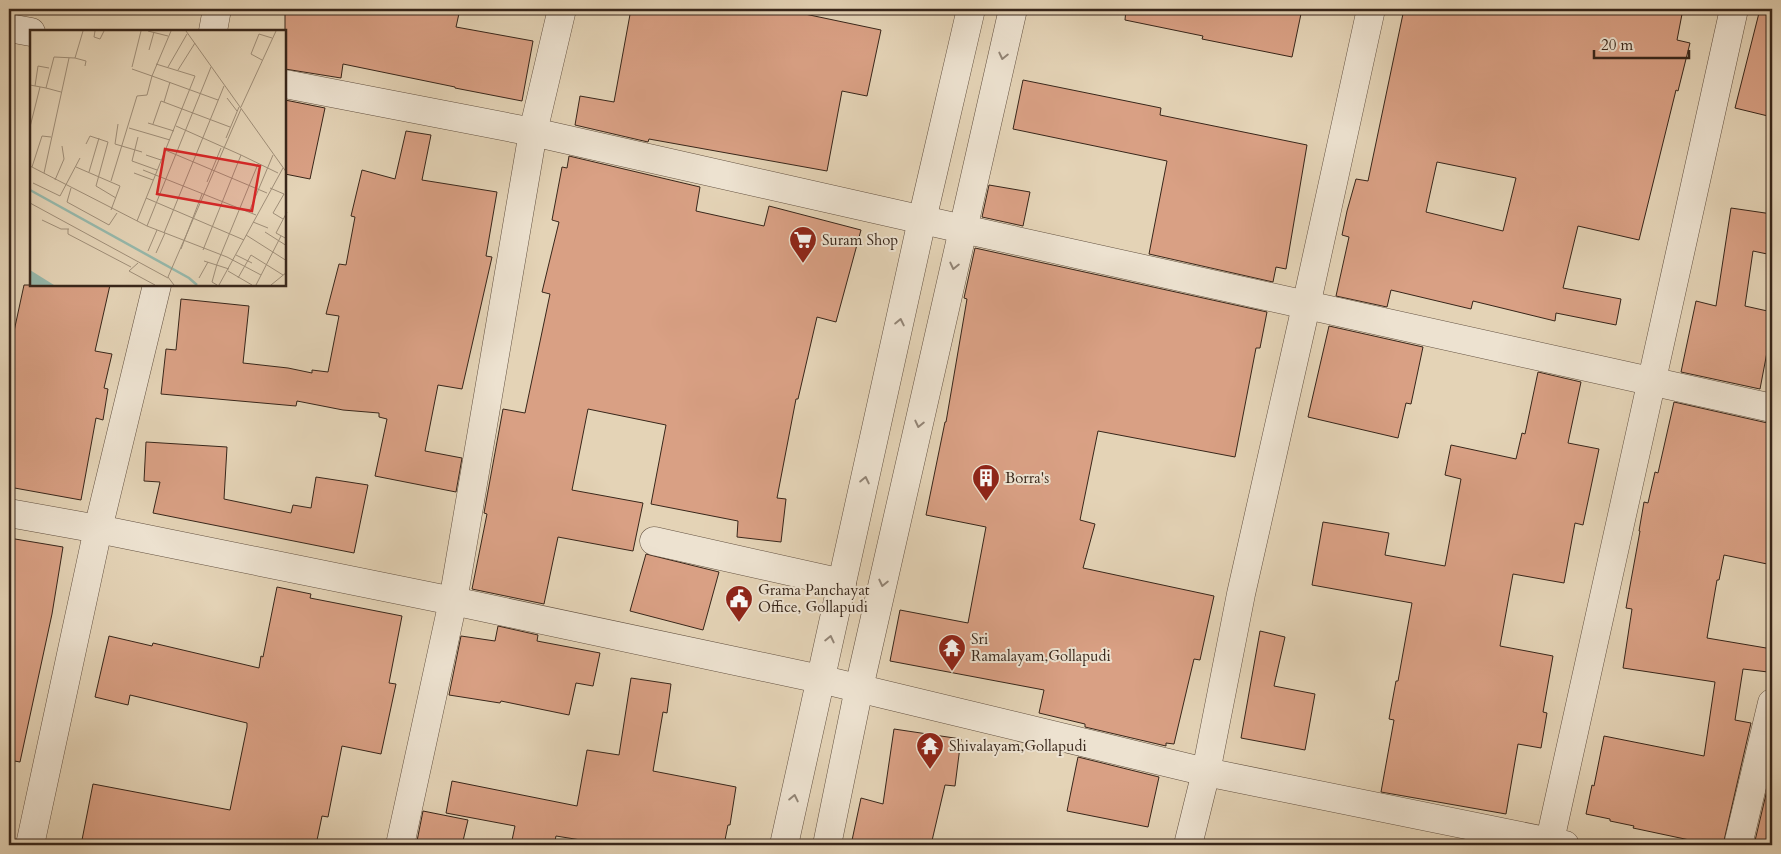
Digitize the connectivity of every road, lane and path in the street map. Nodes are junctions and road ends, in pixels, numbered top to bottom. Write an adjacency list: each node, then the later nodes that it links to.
1 (217, 9): 8 (street)
2 (562, 9): 11 (street)
3 (971, 9): 12 (street)
4 (1014, 9): 13 (street, one-way to 13)
5 (1371, 9): 15 (street)
6 (1734, 9): 16 (street)
7 (9, 28): 9 (street)
8 (213, 30)
9 (30, 32)
10 (286, 84): 11 (street)
11 (533, 132): 12 (street); 22 (street)
12 (922, 220): 13 (street); 21 (street, one-way to 12)
13 (963, 229): 15 (street); 24 (street, one-way to 24)
14 (157, 286): 19 (street)
15 (1306, 306): 16 (street); 26 (street)
16 (1651, 382): 17 (street); 27 (street)
17 (1772, 408)
18 (9, 514): 19 (street)
19 (98, 529): 22 (street); 28 (street)
20 (654, 541): 21 (street)
21 (842, 583): 23 (street, one-way to 21)
22 (453, 601): 23 (street); 29 (street)
23 (820, 679): 24 (street); 30 (street, one-way to 23)
24 (859, 688): 26 (street); 31 (street)
25 (1772, 703): 33 (street)
26 (1206, 772): 27 (street); 32 (street)
27 (1554, 844)
28 (30, 845)
29 (400, 845)
30 (784, 845)
31 (827, 845)
32 (1188, 845)
33 (1738, 845)

